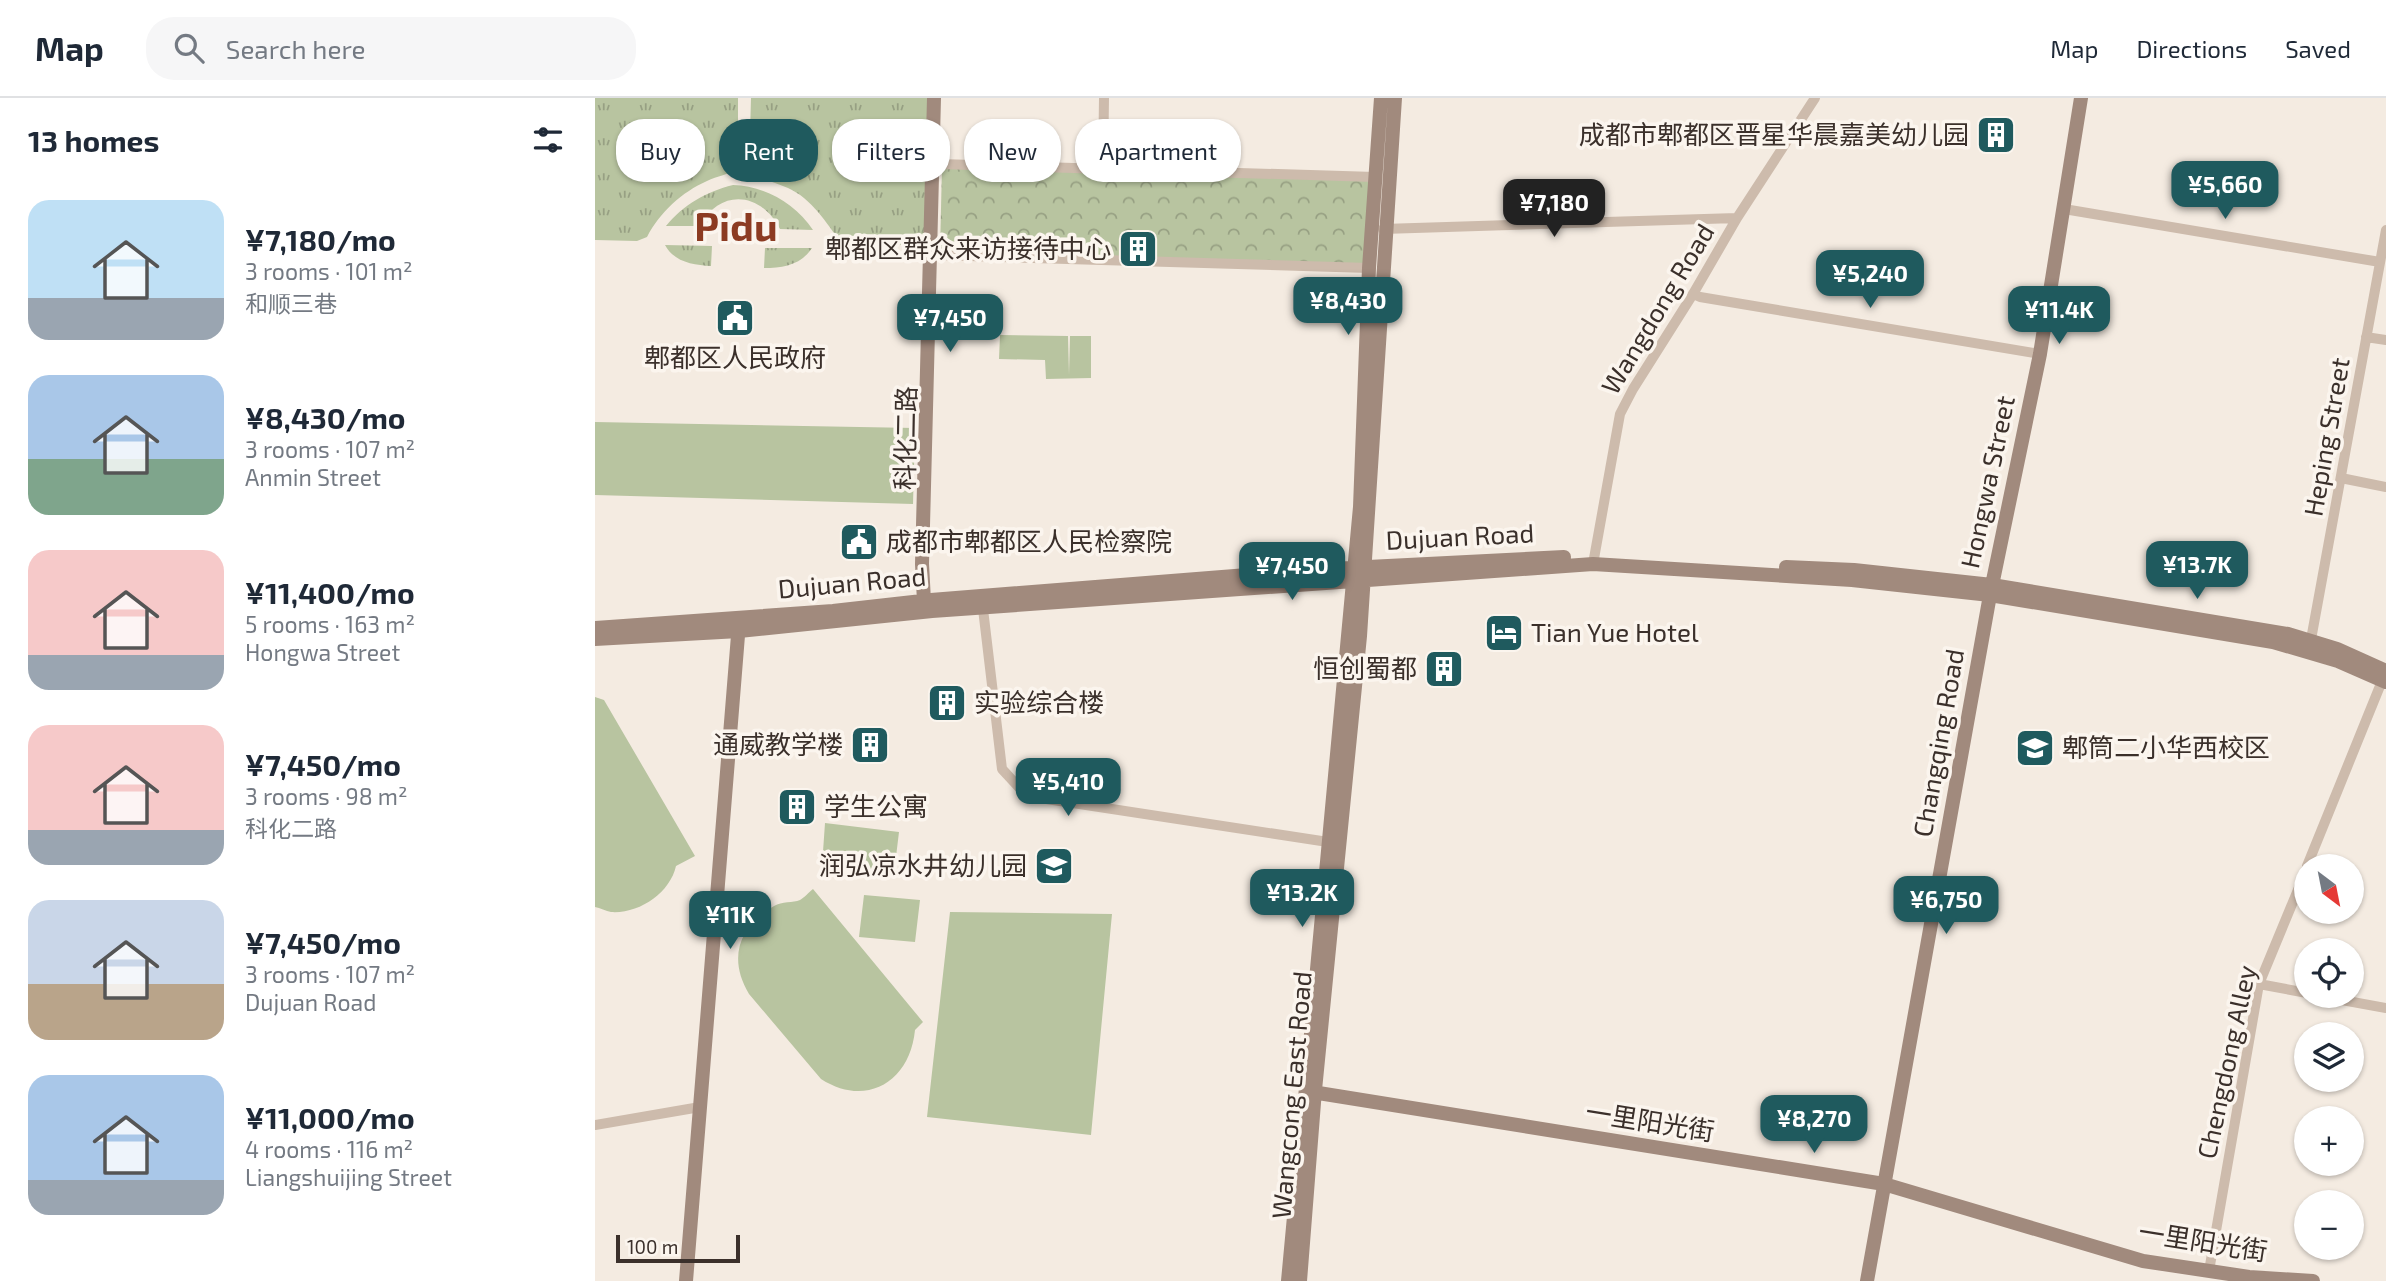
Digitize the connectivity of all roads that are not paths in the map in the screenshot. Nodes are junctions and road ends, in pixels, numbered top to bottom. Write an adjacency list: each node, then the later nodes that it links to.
1 (934, 98): 31 (main road)
2 (941, 98): 8 (main road, 科化二路)
3 (1104, 98): 9 (street)
4 (1381, 98): 13 (main road)
5 (1395, 98): 17 (main road)
6 (1815, 98): 16 (street, Wangdong Road)
7 (2081, 98): 15 (main road, Hongwa Street)
8 (940, 119)
9 (1104, 119)
10 (950, 164): 11 (street)
11 (1075, 168)
12 (1241, 173): 13 (street)
13 (1375, 177): 17 (main road)
14 (938, 182): 19 (main road, 科化二路)
15 (2064, 209): 20 (street); 25 (main road, Hongwa Street)
16 (1737, 218): 17 (street); 22 (street, Wangdong Road)
17 (1379, 229): 21 (main road); 29 (main road)
18 (2386, 230): 20 (street, Heping Street)
19 (936, 255): 21 (street); 31 (main road, 科化二路)
20 (2380, 262): 23 (street, Heping Street)
21 (1369, 268): 29 (main road)
22 (1693, 294): 25 (street); 28 (street, Wangdong Road)
23 (2366, 337): 24 (street); 26 (street, Heping Street)
24 (2386, 340)
25 (2040, 354): 30 (main road, Hongwa Street)
26 (2341, 478): 27 (street); 36 (street, Heping Street)
27 (2386, 487)
28 (1594, 560): 29 (main road, Dujuan Road); 30 (main road, Dujuan Road)
29 (1359, 573): 31 (main road, Dujuan Road); 32 (main road, Dujuan Road); 38 (main road, Wangcong East Road); 45 (main road, Wangcong East Road)
30 (1991, 590): 36 (main road, Dujuan Road); 48 (main road, Changqing Road)
31 (929, 604): 32 (main road, Dujuan Road); 33 (main road, Dujuan Road)
32 (983, 609): 38 (street)
33 (739, 624): 34 (main road, Dujuan Road); 35 (main road, Dujuan Road); 46 (main road)
34 (595, 628)
35 (595, 639)
36 (2310, 647): 37 (main road, Dujuan Road)
37 (2385, 678): 39 (street, Chengdong Alley)
38 (1328, 842): 45 (main road, Wangcong East Road)
39 (2312, 854)
40 (2294, 899): 41 (street, Chengdong Alley)
41 (2259, 984): 42 (street); 49 (street, Chengdong Alley)
42 (2294, 991)
43 (2364, 1004): 44 (street)
44 (2386, 1008)
45 (1310, 1092): 48 (main road, 一里阳光街); 51 (main road, Wangcong East Road); 52 (main road, Wangcong East Road)
46 (700, 1107): 47 (street); 50 (main road)
47 (595, 1125)
48 (1884, 1184): 49 (main road, 一里阳光街); 53 (main road, Changqing Road)
49 (2209, 1271): 54 (main road, 一里阳光街)
50 (686, 1281)
51 (1288, 1281)
52 (1300, 1281)
53 (1867, 1281)
54 (2313, 1281)

